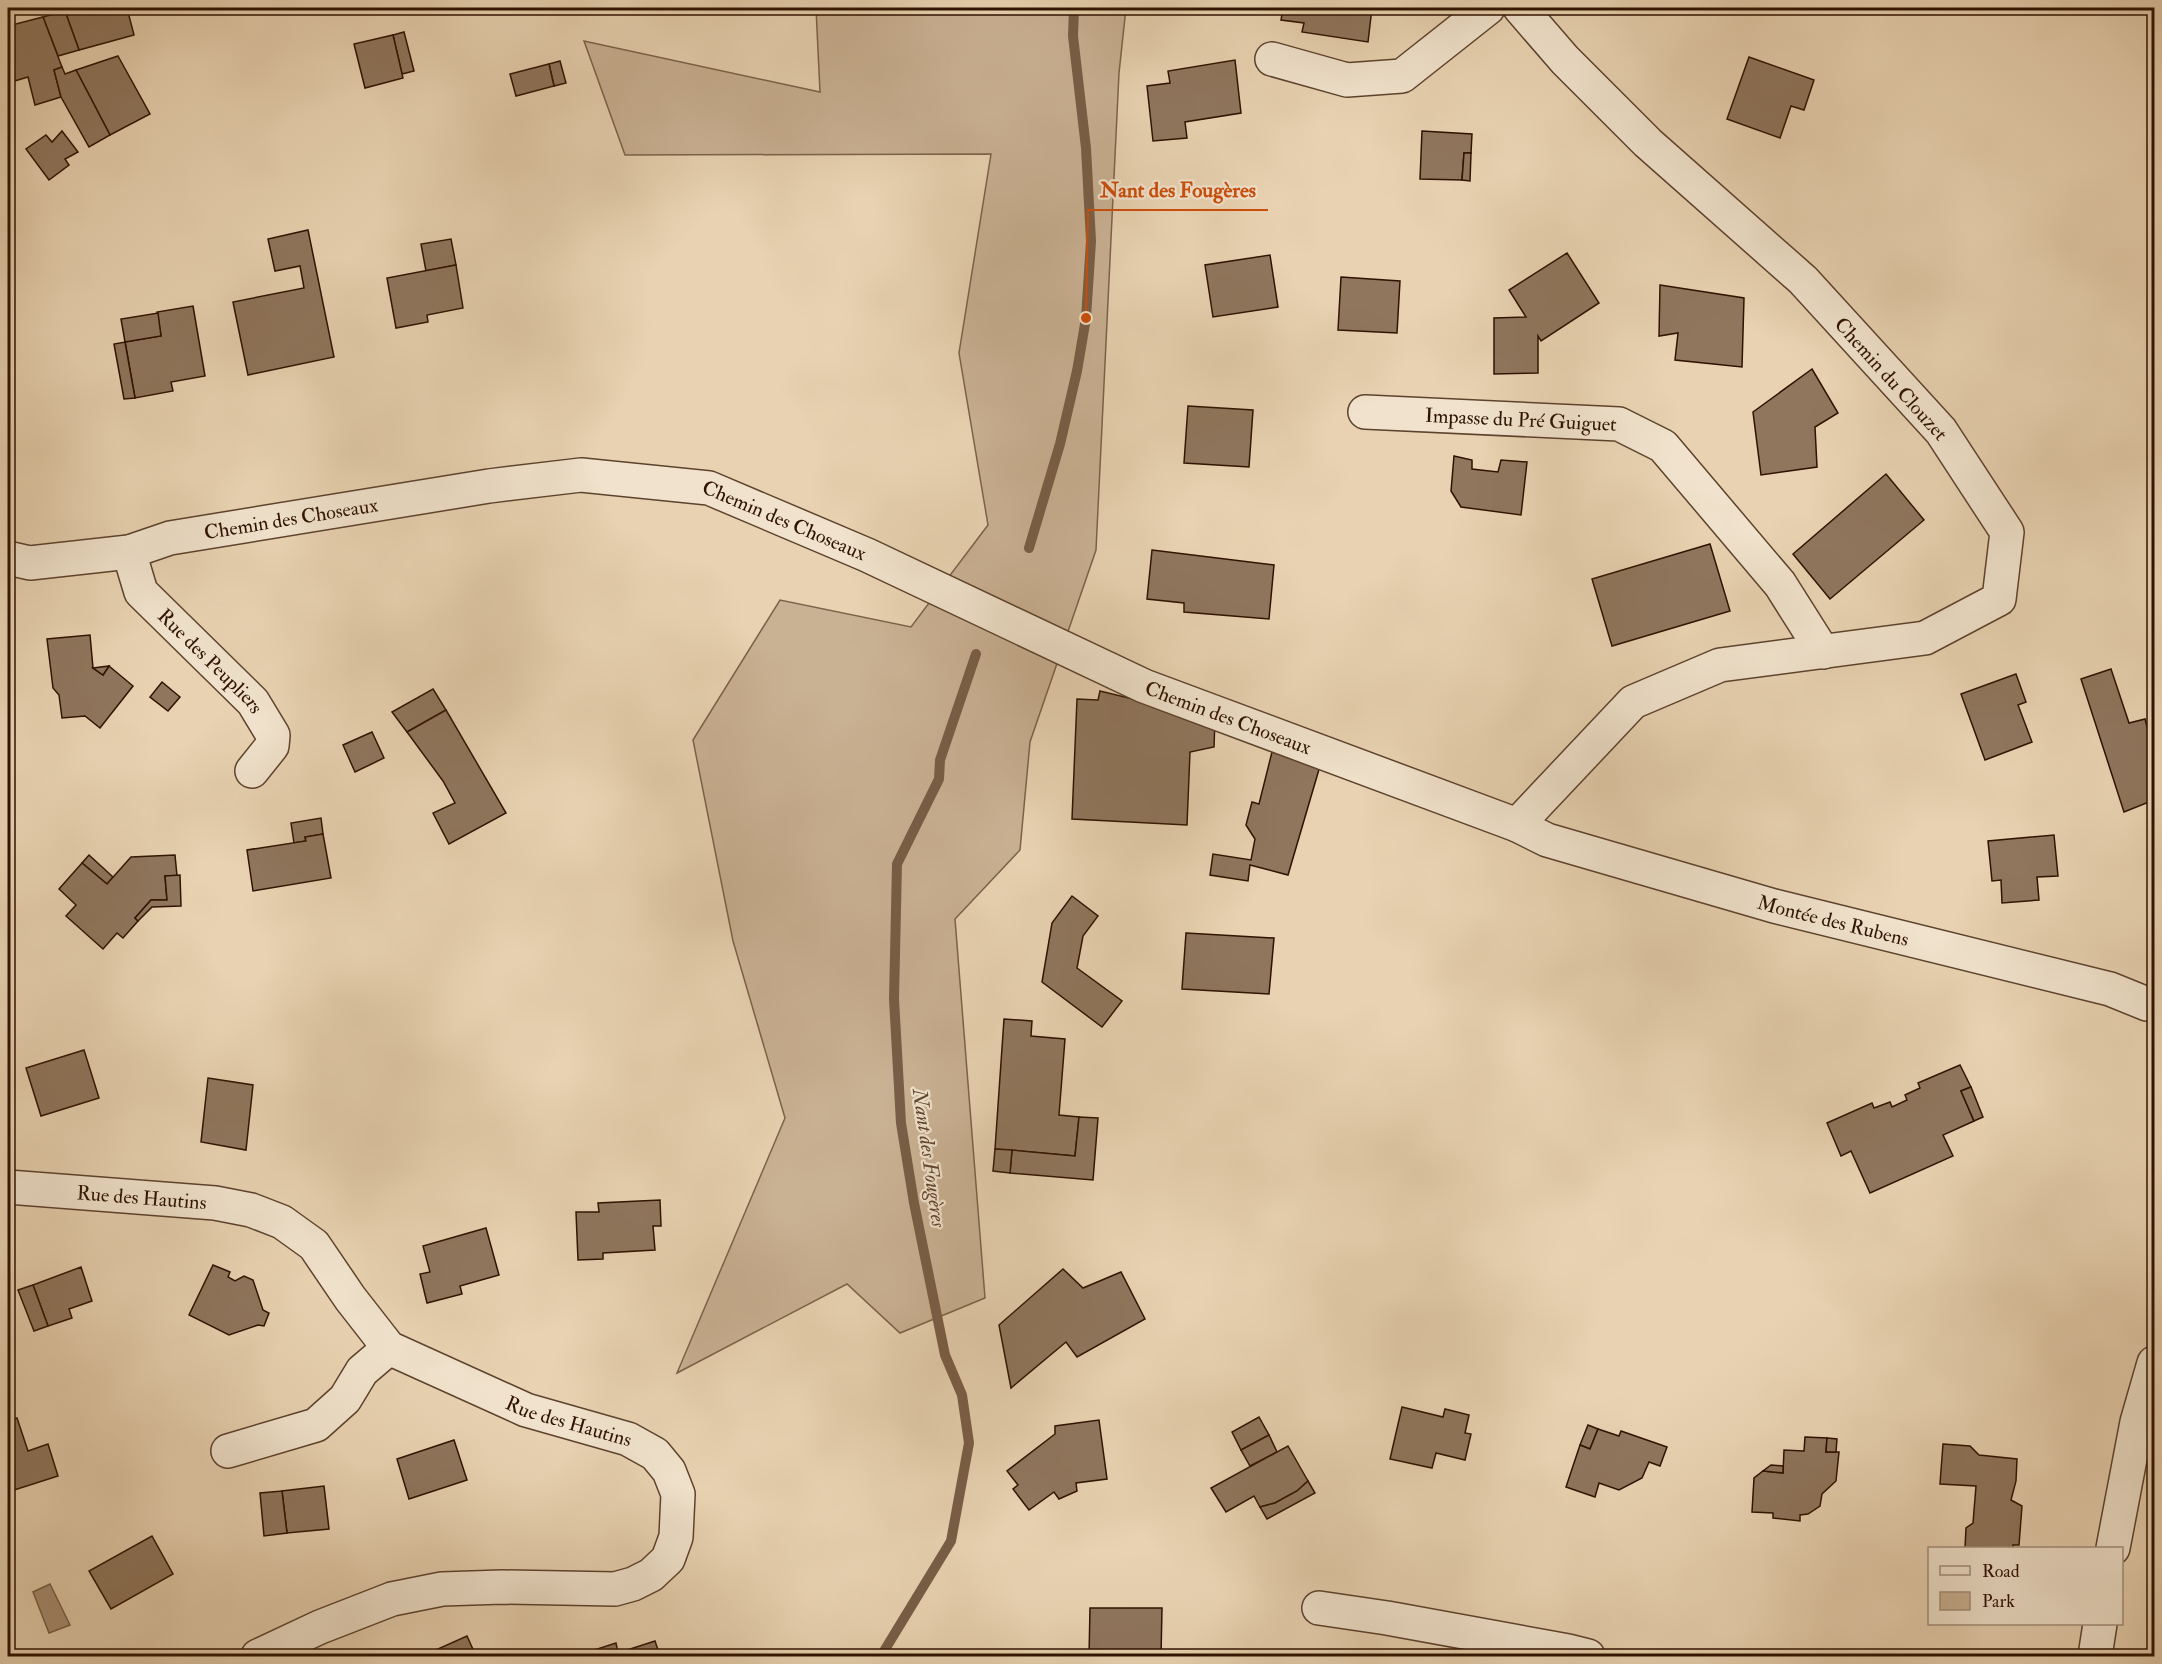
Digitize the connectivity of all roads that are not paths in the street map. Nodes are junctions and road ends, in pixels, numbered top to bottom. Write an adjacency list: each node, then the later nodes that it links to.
1 (1488, 8): 3 (street)
2 (1520, 8): 7 (street, Chemin du Clouzet)
3 (1272, 59)
4 (1365, 412): 7 (street, Impasse du Pré Guiguet)
5 (129, 552): 6 (street, Chemin des Choseaux); 8 (street, Rue des Peupliers); 9 (street, Chemin des Choseaux)
6 (8, 558)
7 (1823, 652): 9 (street, Chemin du Clouzet)
8 (252, 771)
9 (1517, 825): 10 (street, Montée des Rubens)
10 (2152, 1004)
11 (8, 1187): 12 (street, Rue des Hautins)
12 (389, 1348): 14 (street); 18 (street, Rue des Hautins)
13 (2154, 1363): 15 (street)
14 (228, 1451)
15 (2113, 1547)
16 (1318, 1608): 19 (street)
17 (2100, 1625): 20 (street)
18 (258, 1656)
19 (1588, 1656)
20 (2095, 1656)

